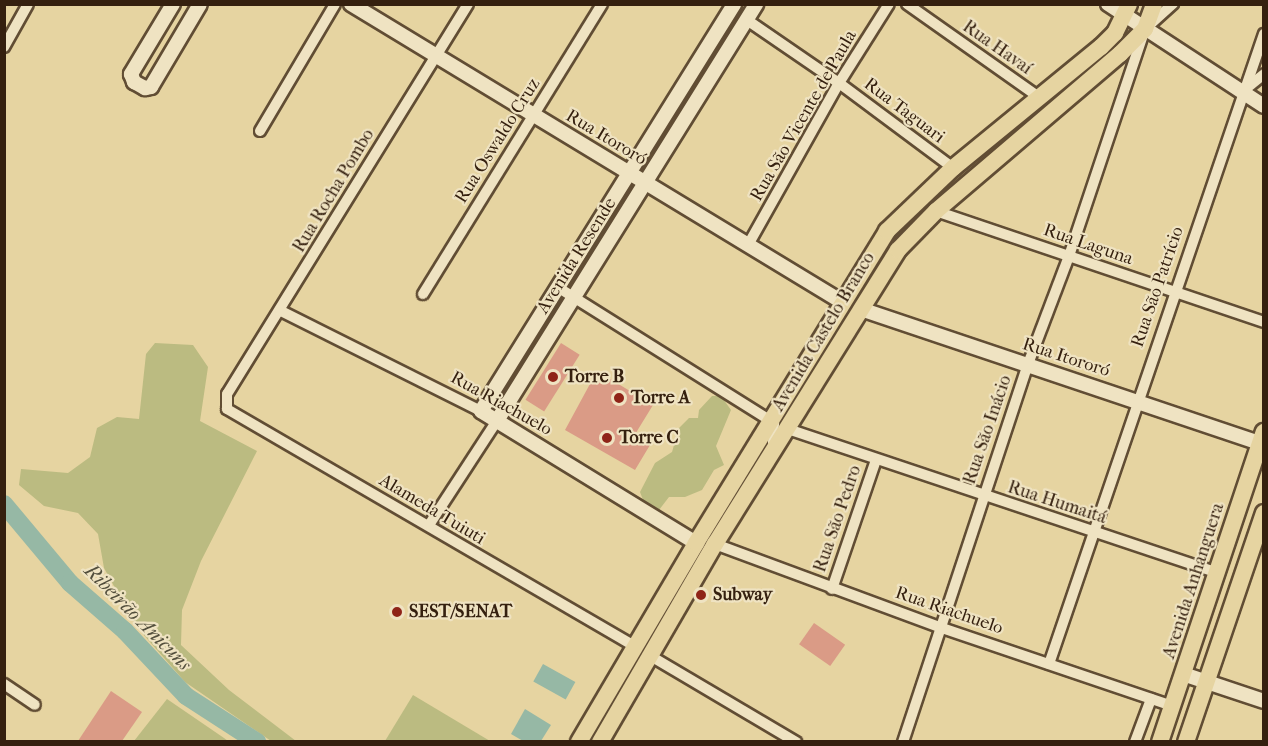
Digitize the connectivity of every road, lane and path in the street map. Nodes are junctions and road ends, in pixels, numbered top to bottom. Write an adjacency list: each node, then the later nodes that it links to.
1 (28, 4): 19 (street)
2 (173, 4): 3 (street)
3 (200, 4)
4 (335, 4): 27 (street)
5 (351, 4): 20 (street, Rua Itororó)
6 (468, 4): 20 (street, Rua Rocha Pombo)
7 (602, 4): 26 (street, Rua Oswaldo Cruz)
8 (734, 4): 29 (street, Avenida Resende)
9 (756, 4): 16 (street, Avenida Resende)
10 (889, 4): 22 (street, Rua São Vicente de Paula)
11 (907, 4): 24 (street, Rua Havaí)
12 (1108, 4): 15 (street)
13 (1154, 4): 17 (main road)
14 (1173, 4): 17 (street)
15 (1127, 10): 17 (street); 24 (main road, Avenida Castelo Branco)
16 (747, 20): 22 (street, Rua Taguari); 30 (street, Avenida Resende)
17 (1146, 30): 23 (street); 31 (main road, Avenida Castelo Branco); 33 (street, Rua São Inácio)
18 (1263, 34): 23 (street, Rua São Patrício)
19 (4, 46)
20 (436, 56): 26 (street, Rua Itororó); 40 (street, Rua Rocha Pombo)
21 (1263, 74): 23 (street)
22 (839, 83): 28 (street, Rua Taguari); 32 (street, Rua São Vicente de Paula)
23 (1242, 92): 25 (street); 35 (street, Rua São Patrício)
24 (1039, 97): 28 (main road, Avenida Castelo Branco)
25 (1263, 106)
26 (534, 115): 29 (street, Rua Itororó); 36 (street, Rua Oswaldo Cruz)
27 (260, 131)
28 (953, 168): 38 (main road, Avenida Castelo Branco)
29 (630, 173): 30 (street, Rua Itororó); 34 (street, Avenida Resende)
30 (644, 181): 32 (street, Rua Itororó); 37 (street, Avenida Resende)
31 (936, 211): 33 (street, Rua Laguna); 39 (main road, Avenida Castelo Branco)
32 (748, 245): 38 (street, Rua Itororó)
33 (1070, 256): 35 (street, Rua Laguna); 42 (street, Rua São Inácio)
34 (559, 288): 37 (street); 45 (street, Avenida Resende)
35 (1174, 292): 41 (street, Rua Laguna); 44 (street, Rua São Patrício)
36 (423, 294)
37 (573, 297): 46 (street, Avenida Resende); 47 (street)
38 (842, 302): 47 (main road, Avenida Castelo Branco)
39 (861, 309): 42 (street, Rua Itororó); 48 (main road, Avenida Castelo Branco)
40 (281, 311): 43 (street, Rua Rocha Pombo); 45 (street, Rua Riachuelo)
41 (1263, 322)
42 (1028, 364): 44 (street, Rua Itororó); 52 (street, Rua São Inácio)
43 (227, 394): 54 (street, Alameda Tuiuti)
44 (1136, 400): 49 (street, Rua Itororó); 55 (street, Rua São Patrício)
45 (482, 411): 46 (street, Rua Riachuelo)
46 (498, 419): 54 (street, Avenida Resende); 56 (street, Rua Riachuelo)
47 (770, 421): 50 (street); 56 (main road, Avenida Castelo Branco)
48 (788, 429): 50 (main road, Avenida Castelo Branco); 51 (street, Rua Humaitá)
49 (1261, 438): 58 (main road, Avenida Anhanguera)
50 (768, 459): 57 (main road, Avenida Castelo Branco)
51 (876, 460): 52 (street, Rua Humaitá); 59 (street, Rua São Pedro)
52 (984, 497): 55 (street, Rua Humaitá); 60 (street, Rua São Inácio)
53 (1263, 513): 64 (main road)
54 (429, 525): 61 (street, Alameda Tuiuti)
55 (1094, 531): 58 (street, Rua Humaitá); 62 (street, Rua São Patrício)
56 (696, 543): 61 (main road, Avenida Castelo Branco)
57 (715, 544): 59 (street, Rua Riachuelo); 61 (main road, Avenida Castelo Branco)
58 (1216, 572): 63 (main road, Avenida Anhanguera)
59 (832, 588): 60 (street, Rua Riachuelo)
60 (942, 628): 62 (street, Rua Riachuelo); 73 (street, Rua São Inácio)
61 (642, 650): 70 (main road, Avenida Castelo Branco); 71 (main road, Avenida Castelo Branco); 72 (street, Alameda Tuiuti)
62 (1049, 664): 66 (street, Rua Riachuelo)
63 (1183, 674): 64 (street); 69 (main road, Avenida Anhanguera)
64 (1207, 682): 67 (street); 76 (main road)
65 (4, 684): 68 (street)
66 (1151, 699): 69 (street, Rua Riachuelo); 74 (street)
67 (1263, 701)
68 (35, 705)
69 (1173, 705): 75 (main road, Avenida Anhanguera)
70 (579, 741)
71 (600, 741)
72 (796, 741)
73 (903, 741)
74 (1135, 741)
75 (1160, 741)
76 (1186, 741)

